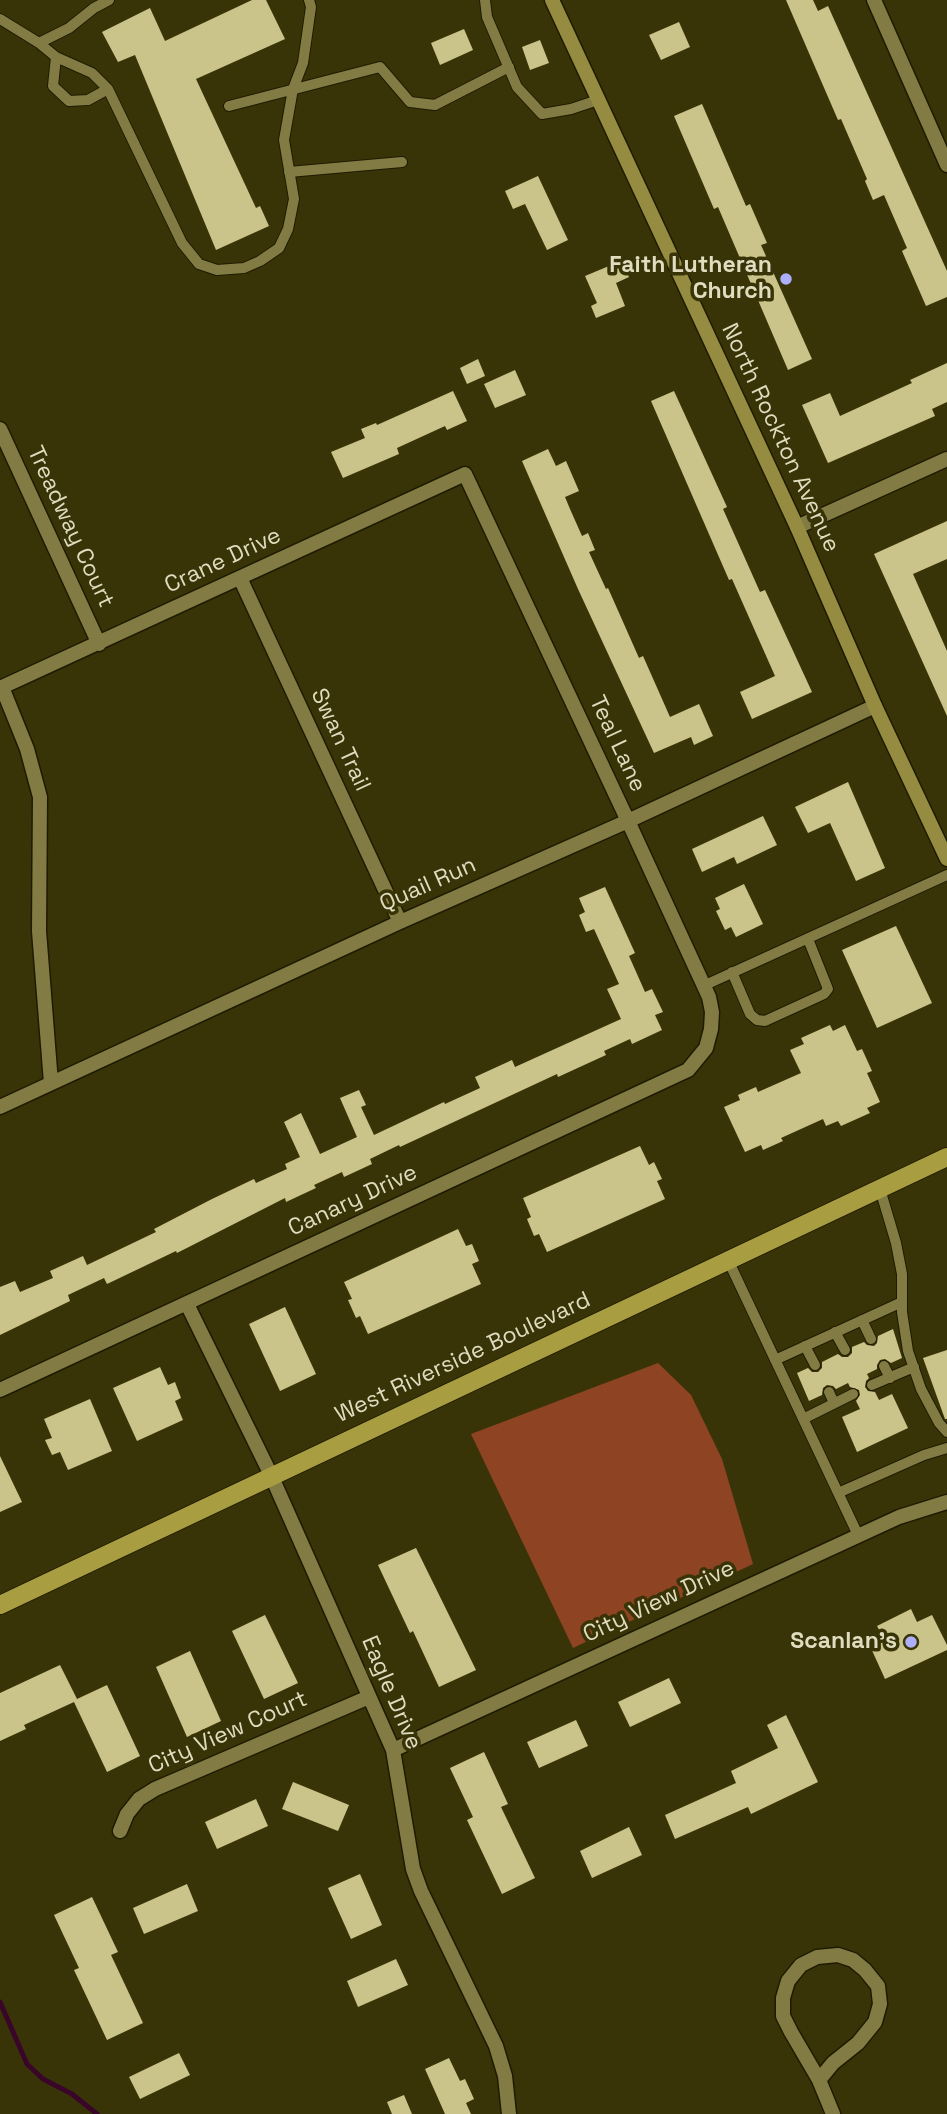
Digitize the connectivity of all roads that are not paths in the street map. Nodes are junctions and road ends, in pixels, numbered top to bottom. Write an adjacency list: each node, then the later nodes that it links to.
1 (109, 0): 7 (lane)
2 (309, 0): 11 (lane)
3 (485, 0): 9 (lane)
4 (552, 0): 12 (main road, North Rockton Avenue)
5 (874, 0): 14 (street)
6 (0, 19): 7 (lane)
7 (39, 43): 8 (lane)
8 (56, 57): 10 (lane); 10 (lane)
9 (509, 67): 11 (lane); 12 (lane)
10 (108, 89): 17 (lane)
11 (293, 89): 13 (lane); 17 (lane)
12 (598, 100): 21 (main road, North Rockton Avenue)
13 (229, 106)
14 (944, 149): 16 (street)
15 (402, 162): 17 (lane)
16 (947, 165)
17 (289, 172)
18 (0, 429): 23 (street, Treadway Court)
19 (947, 460): 21 (street)
20 (465, 474): 22 (street, Crane Drive); 26 (street, Teal Lane)
21 (797, 527): 25 (main road, North Rockton Avenue)
22 (240, 578): 23 (street, Crane Drive); 29 (street, Swan Trail)
23 (99, 644): 24 (street, Crane Drive)
24 (1, 687): 34 (street)
25 (875, 706): 26 (street, Quail Run); 27 (main road, North Rockton Avenue)
26 (628, 821): 29 (street, Quail Run); 32 (street, Teal Lane)
27 (947, 859)
28 (947, 875): 30 (lane)
29 (400, 922): 34 (street, Quail Run)
30 (808, 939): 31 (lane); 31 (lane)
31 (732, 972): 32 (lane)
32 (704, 986): 33 (street, Teal Lane)
33 (710, 1037): 41 (street, Canary Drive)
34 (51, 1083): 35 (street, Quail Run)
35 (0, 1107)
36 (947, 1151): 37 (main road, West Riverside Boulevard)
37 (941, 1162): 38 (main road, West Riverside Boulevard)
38 (880, 1189): 39 (main road, West Riverside Boulevard); 40 (lane)
39 (728, 1260): 47 (lane); 60 (main road, West Riverside Boulevard)
40 (902, 1302): 42 (lane); 50 (lane)
41 (187, 1304): 53 (street, Canary Drive); 60 (street, Eagle Drive)
42 (862, 1320): 43 (lane); 44 (lane)
43 (835, 1332): 45 (lane); 46 (lane)
44 (871, 1339)
45 (805, 1346): 47 (lane); 48 (lane)
46 (845, 1350)
47 (775, 1360): 57 (lane)
48 (815, 1365)
49 (884, 1366): 51 (lane)
50 (914, 1367): 51 (lane); 58 (lane)
51 (890, 1378): 52 (lane)
52 (872, 1385)
53 (0, 1390)
54 (829, 1392): 56 (lane)
55 (853, 1394): 56 (lane)
56 (834, 1404): 57 (lane)
57 (803, 1419): 61 (lane)
58 (947, 1432)
59 (947, 1448): 61 (lane)
60 (271, 1475): 64 (main road, West Riverside Boulevard); 65 (street, Eagle Drive)
61 (838, 1493): 63 (lane)
62 (947, 1502): 63 (street, City View Drive)
63 (858, 1535): 66 (street, City View Drive)
64 (0, 1605)
65 (369, 1697): 66 (street, Eagle Drive); 67 (street, City View Court)
66 (393, 1750): 69 (street, Eagle Drive)
67 (120, 1831)
68 (819, 2080): 68 (street); 70 (street)
69 (509, 2114)
70 (834, 2114)

